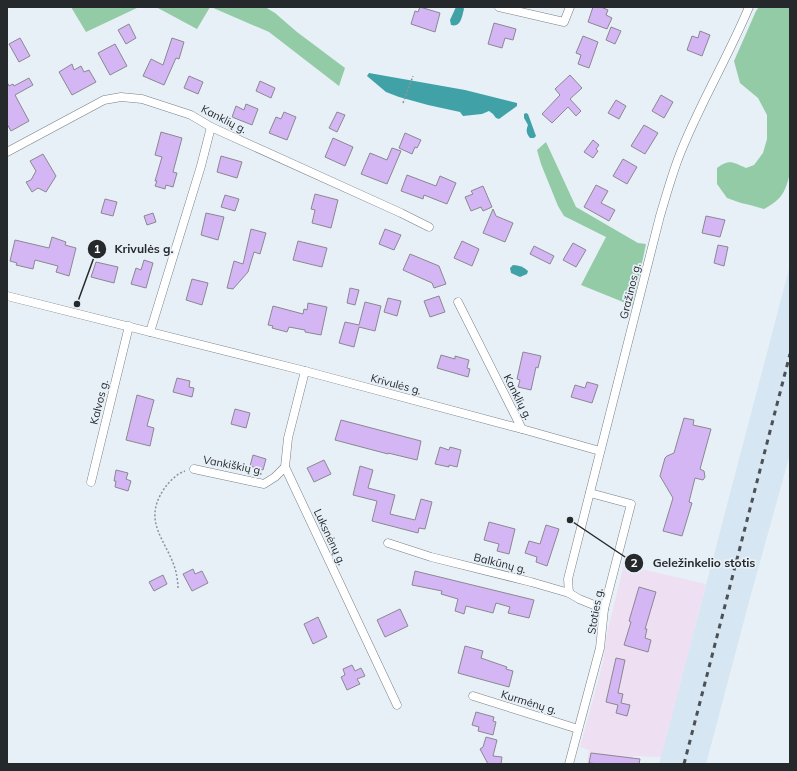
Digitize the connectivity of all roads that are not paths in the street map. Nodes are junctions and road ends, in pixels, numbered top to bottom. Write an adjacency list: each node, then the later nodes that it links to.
1 (499, 7): 2 (street)
2 (570, 7)
3 (749, 7): 13 (street, Gražinos g.)
4 (211, 127): 5 (street, Kanklių g.); 6 (street, Kanklių g.); 10 (street)
5 (7, 152)
6 (429, 227)
7 (7, 296): 9 (street, Krivulės g.)
8 (458, 302): 12 (street, Kanklių g.)
9 (129, 326): 10 (street, Krivulės g.); 16 (street, Kalvos g.)
10 (150, 332): 11 (street, Krivulės g.)
11 (305, 371): 12 (street, Krivulės g.); 14 (street)
12 (522, 429): 13 (street, Kanklių g.)
13 (600, 451): 17 (street, Gražinos g.)
14 (285, 467): 15 (street, Vankiškių g.); 22 (street, Luksnėnų g.)
15 (194, 469)
16 (91, 482)
17 (590, 493): 19 (street, Gražinos g.); 20 (street, Stoties g.)
18 (388, 543): 19 (street, Balkūnų g.)
19 (569, 593): 20 (street, Balkūnų g.)
20 (604, 609): 23 (street, Stoties g.)
21 (473, 696): 23 (street, Kurmėnų g.)
22 (397, 705)
23 (578, 729): 24 (street, Stoties g.)
24 (569, 764)

